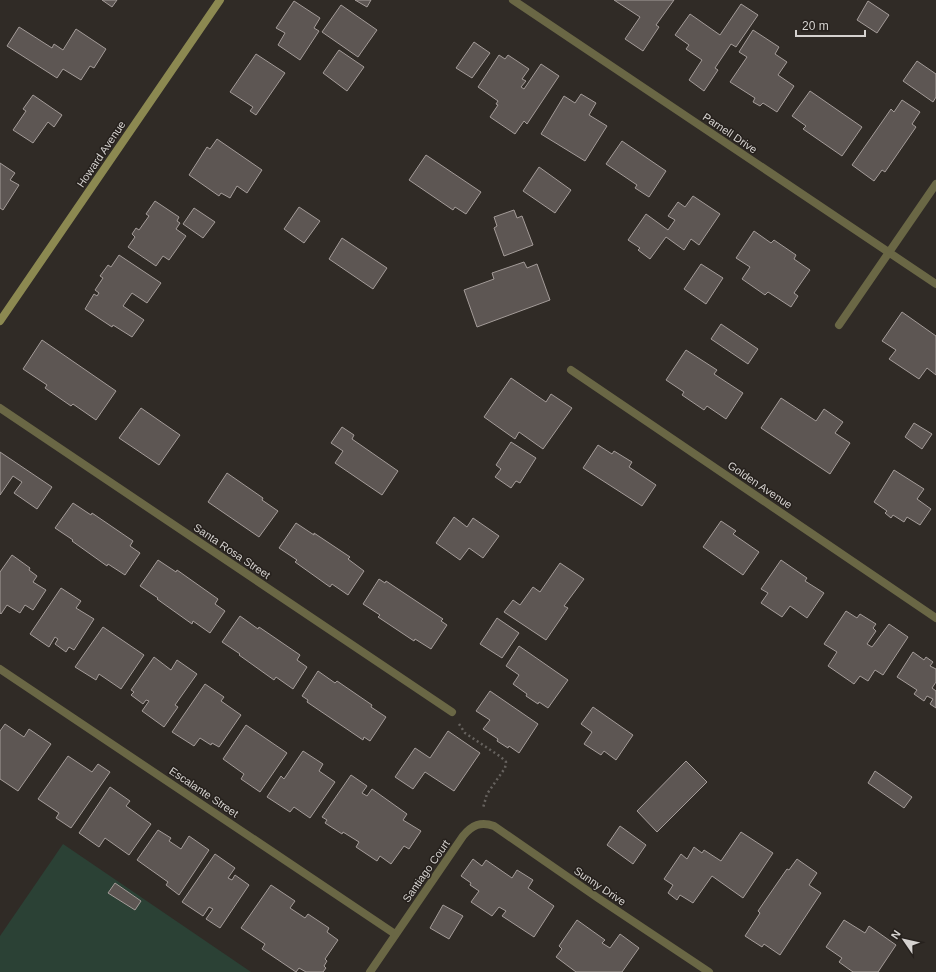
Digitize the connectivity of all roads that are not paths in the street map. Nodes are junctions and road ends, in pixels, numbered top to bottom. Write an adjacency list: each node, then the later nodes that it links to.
1 (220, 0): 6 (street, Howard Avenue)
2 (513, 0): 4 (street, Parnell Drive)
3 (936, 184): 4 (street)
4 (889, 252): 5 (street, Parnell Drive); 7 (street)
5 (936, 284)
6 (0, 321)
7 (839, 325)
8 (571, 370): 10 (street, Golden Avenue)
9 (0, 408): 12 (street, Santa Rosa Street)
10 (936, 618)
11 (0, 669): 14 (street, Escalante Street)
12 (452, 712)
13 (478, 824): 14 (street, Santiago Court); 16 (street, Sunny Drive)
14 (396, 934): 15 (street, Santiago Court)
15 (370, 972)
16 (709, 972)

